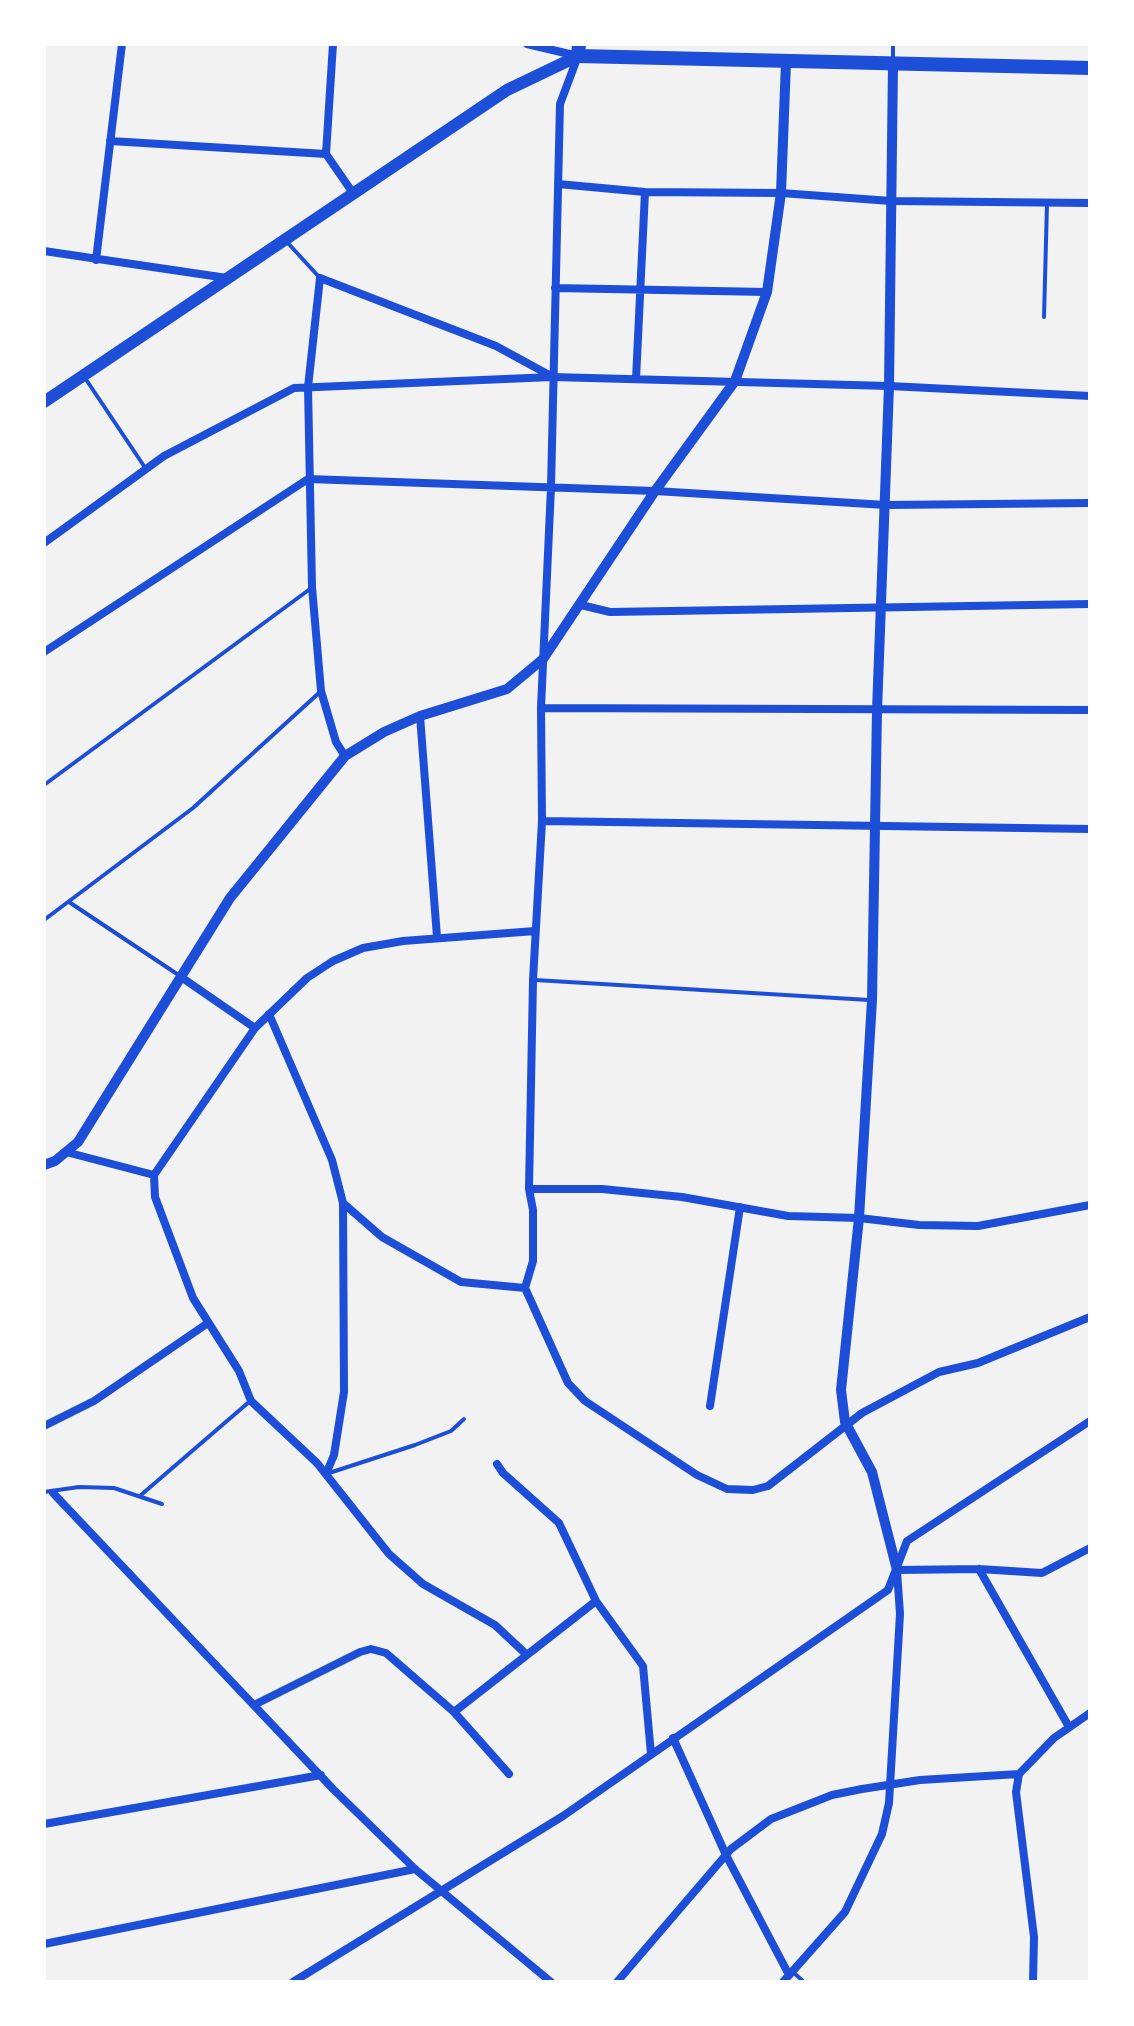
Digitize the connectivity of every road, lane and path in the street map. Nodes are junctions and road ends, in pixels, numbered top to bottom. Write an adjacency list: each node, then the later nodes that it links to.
1 (122, 44): 9 (street)
2 (333, 44): 10 (street)
3 (527, 44): 5 (street)
4 (893, 44): 7 (lane)
5 (579, 50): 6 (main road); 11 (street); 13 (main road)
6 (786, 62): 7 (main road); 14 (street)
7 (893, 64): 8 (main road); 15 (street)
8 (1090, 68)
9 (110, 141): 10 (street); 20 (street)
10 (326, 154): 13 (street)
11 (558, 184): 12 (street); 23 (street)
12 (645, 192): 14 (street); 24 (street)
13 (353, 193): 18 (main road)
14 (781, 193): 15 (street); 25 (street)
15 (891, 201): 16 (street); 31 (street)
16 (1047, 202): 17 (street); 26 (lane)
17 (1090, 203)
18 (285, 240): 21 (main road); 22 (lane)
19 (44, 251): 20 (street)
20 (96, 260): 21 (street)
21 (227, 278): 27 (main road)
22 (320, 278): 28 (street); 32 (street)
23 (555, 288): 24 (street); 28 (street)
24 (641, 290): 25 (street); 29 (street)
25 (767, 292): 30 (street)
26 (1044, 317)
27 (83, 374): 34 (main road); 35 (lane)
28 (552, 377): 29 (street); 32 (street); 37 (street)
29 (636, 379): 30 (street)
30 (735, 381): 31 (street); 38 (street)
31 (889, 386): 33 (street); 40 (street)
32 (308, 387): 35 (street); 36 (street)
33 (1090, 396)
34 (44, 402)
35 (146, 469): 41 (street)
36 (308, 479): 37 (street); 42 (street); 46 (street)
37 (551, 487): 38 (street); 47 (street)
38 (655, 491): 40 (street); 44 (street)
39 (1090, 503): 40 (street)
40 (886, 505): 45 (street)
41 (44, 543)
42 (312, 587): 48 (street); 54 (lane)
43 (1090, 604): 45 (street)
44 (581, 605): 45 (street); 47 (street)
45 (883, 609): 51 (street)
46 (44, 652)
47 (543, 659): 49 (street); 52 (street)
48 (321, 691): 53 (street); 58 (lane)
49 (541, 708): 51 (street); 55 (street)
50 (1090, 710): 51 (street)
51 (877, 711): 56 (street)
52 (420, 716): 53 (street); 61 (street)
53 (345, 756): 62 (street)
54 (44, 785)
55 (542, 821): 56 (street); 60 (street)
56 (875, 826): 57 (street); 64 (street)
57 (1090, 829)
58 (69, 902): 59 (lane); 62 (lane)
59 (44, 920)
60 (535, 931): 61 (street); 63 (street)
61 (437, 937): 65 (street)
62 (181, 977): 66 (street); 67 (street)
63 (533, 980): 64 (lane); 70 (street)
64 (872, 1000): 74 (street)
65 (269, 1014): 66 (street); 71 (street)
66 (255, 1028): 69 (street)
67 (66, 1152): 68 (street); 69 (street)
68 (44, 1165)
69 (154, 1175): 77 (street)
70 (529, 1189): 73 (street); 75 (street)
71 (343, 1203): 75 (street); 84 (street)
72 (1090, 1205): 74 (street)
73 (740, 1207): 74 (street); 79 (street)
74 (859, 1218): 90 (street)
75 (525, 1288): 76 (street)
76 (1090, 1317)
77 (208, 1323): 78 (street); 82 (street)
78 (251, 1401): 84 (street); 86 (lane)
79 (710, 1406)
80 (464, 1419): 84 (lane)
81 (1090, 1421): 90 (street)
82 (44, 1426)
83 (497, 1464): 91 (street)
84 (326, 1474): 92 (street)
85 (49, 1492): 86 (lane); 93 (street)
86 (141, 1495): 87 (lane)
87 (162, 1504)
88 (1090, 1548): 89 (street)
89 (979, 1569): 90 (street); 96 (street)
90 (897, 1570): 97 (street); 102 (street)
91 (596, 1601): 92 (street); 98 (street)
92 (527, 1655): 94 (street)
93 (254, 1705): 94 (street); 101 (street)
94 (454, 1712): 99 (street)
95 (1090, 1713): 96 (street)
96 (1069, 1727): 100 (street)
97 (673, 1738): 98 (street); 104 (street)
98 (651, 1754): 106 (street)
99 (509, 1774)
100 (1019, 1774): 102 (street); 113 (street)
101 (321, 1775): 103 (street); 105 (street)
102 (890, 1784): 104 (street); 108 (street)
103 (44, 1824)
104 (726, 1855): 108 (street); 111 (street)
105 (415, 1869): 106 (street); 107 (street)
106 (443, 1892): 109 (street); 110 (street)
107 (44, 1944)
108 (788, 1976): 112 (lane)
109 (293, 1982)
110 (551, 1982)
111 (617, 1982)
112 (804, 1982)
113 (1033, 1982)

